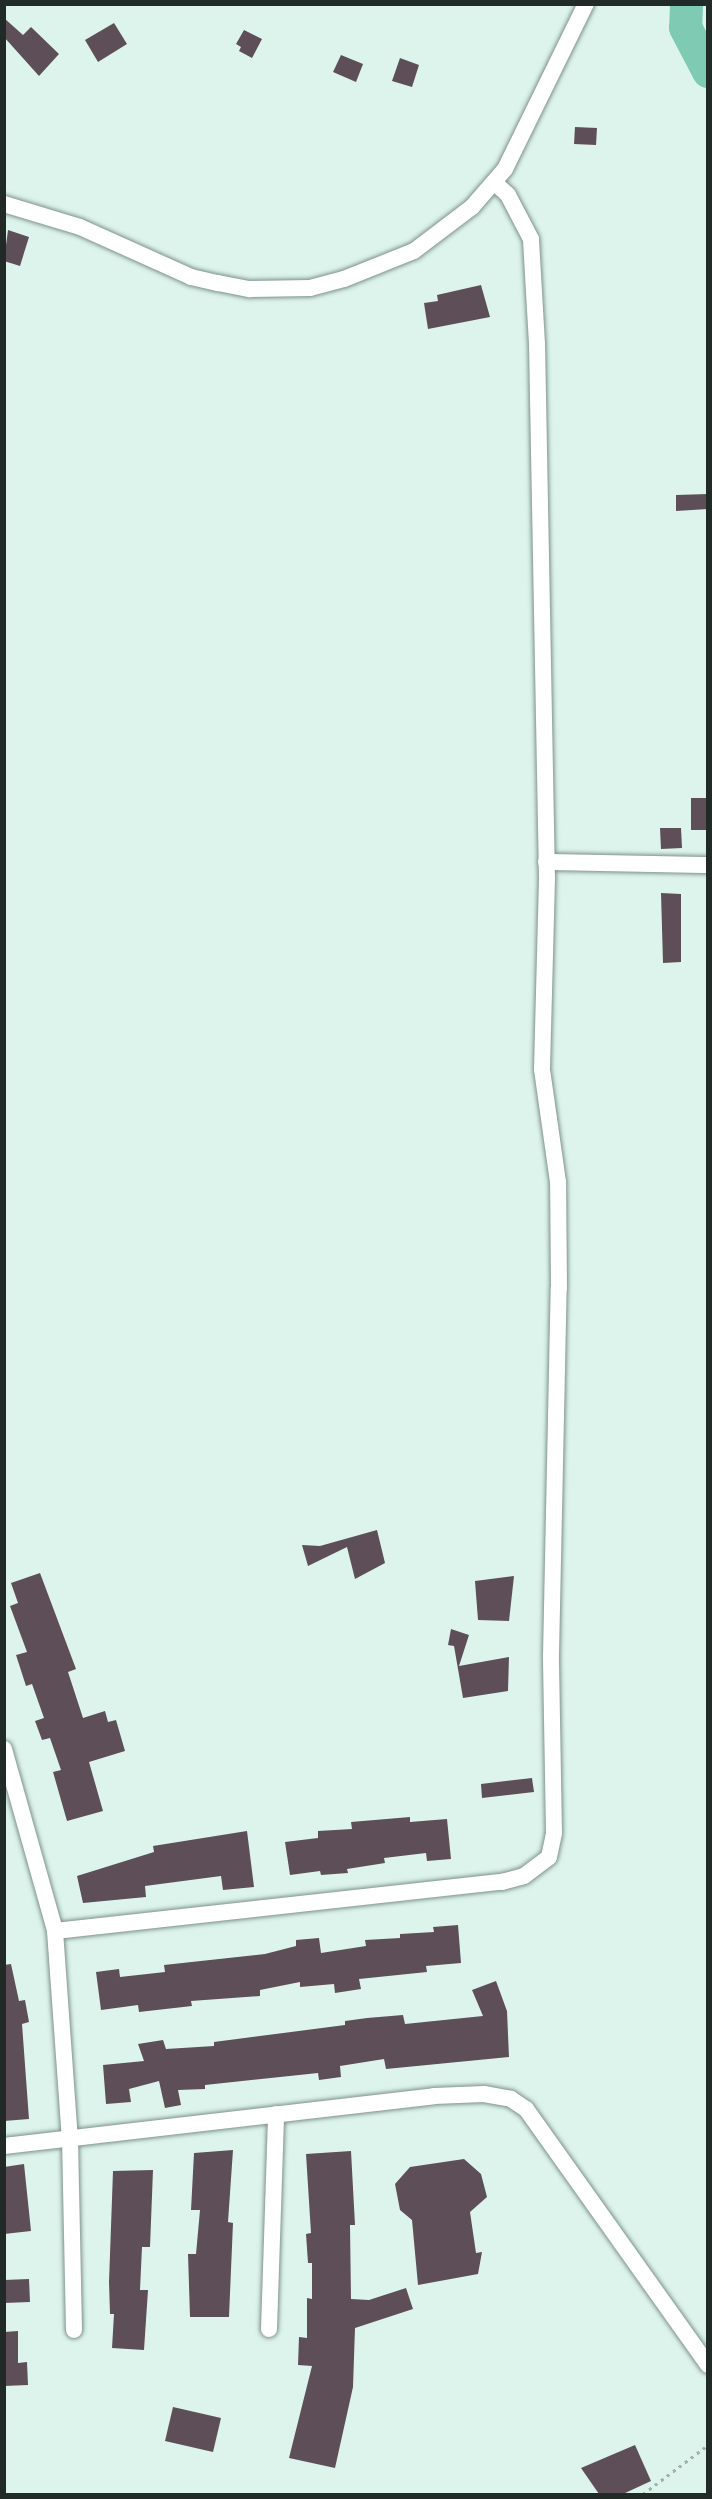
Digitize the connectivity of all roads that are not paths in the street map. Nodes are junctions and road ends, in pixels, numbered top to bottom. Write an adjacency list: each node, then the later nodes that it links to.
1 (586, 4): 2 (street)
2 (494, 182): 3 (street); 4 (street)
3 (4, 204)
4 (546, 862): 5 (street); 7 (street)
5 (708, 865)
6 (4, 1749): 7 (street)
7 (55, 1931): 9 (street)
8 (276, 2114): 9 (street); 11 (street); 13 (street)
9 (70, 2139): 10 (street); 12 (street)
10 (4, 2146)
11 (269, 2329)
12 (74, 2330)
13 (708, 2365)

